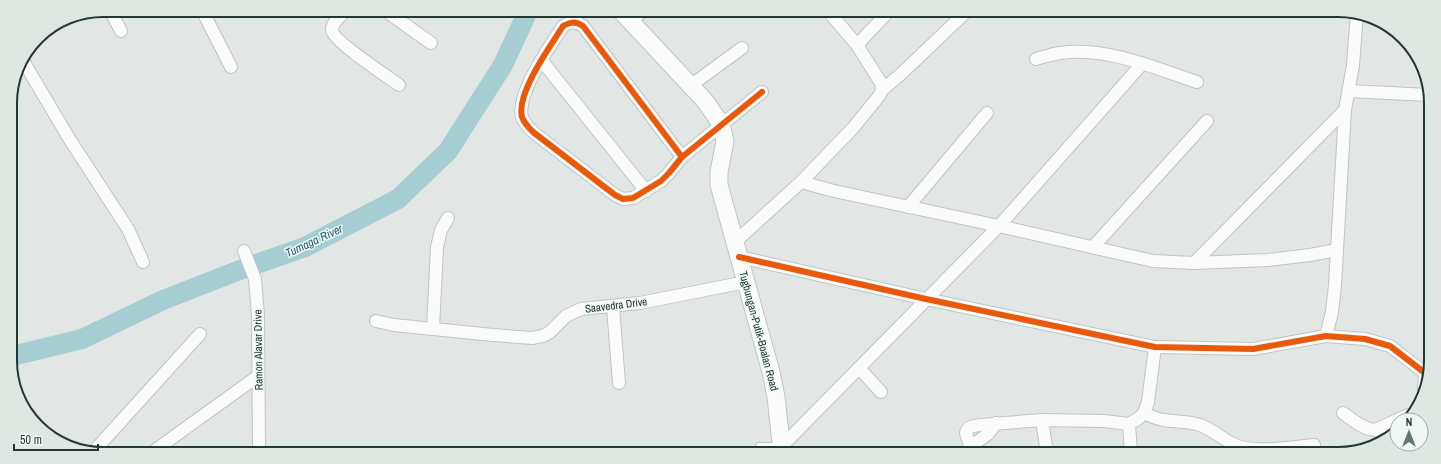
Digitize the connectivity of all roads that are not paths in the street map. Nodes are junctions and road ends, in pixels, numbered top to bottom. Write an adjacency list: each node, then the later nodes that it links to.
1 (114, 17): 10 (street)
2 (206, 17): 18 (street)
3 (340, 17): 20 (street)
4 (394, 17): 11 (street)
5 (627, 17): 21 (main road, Tugbungan-Putik-Boalan Road)
6 (836, 17): 12 (street)
7 (883, 17): 12 (street)
8 (961, 17): 22 (street)
9 (1357, 19): 23 (street)
10 (121, 31)
11 (431, 43)
12 (857, 45): 22 (street)
13 (742, 48): 21 (street)
14 (1036, 59): 16 (street)
15 (542, 61): 30 (street); 32 (street); 32 (street)
16 (1142, 64): 19 (street); 35 (street)
17 (26, 65): 40 (street)
18 (231, 67)
19 (1197, 82)
20 (399, 85)
21 (690, 86): 29 (main road, Tugbungan-Putik-Boalan Road)
22 (882, 90): 31 (street)
23 (1349, 91): 25 (street); 26 (street)
24 (762, 92): 29 (street)
25 (1424, 95)
26 (1345, 110): 38 (street); 41 (street)
27 (987, 113): 33 (street)
28 (1207, 121): 36 (street)
29 (721, 124): 30 (street); 37 (main road, Tugbungan-Putik-Boalan Road)
30 (682, 157): 32 (street)
31 (801, 182): 33 (street); 37 (street)
32 (646, 191)
33 (908, 207): 35 (street)
34 (448, 218): 46 (street)
35 (999, 226): 36 (street); 43 (street)
36 (1093, 246): 41 (street)
37 (737, 249): 42 (main road, Tugbungan-Putik-Boalan Road); 43 (street)
38 (1338, 250): 41 (street); 48 (street)
39 (244, 251): 52 (street, Ramon Alavar Drive)
40 (143, 262)
41 (1194, 263)
42 (746, 282): 44 (street, Saavedra Drive); 67 (main road, Tugbungan-Putik-Boalan Road)
43 (926, 300): 49 (street); 50 (street)
44 (613, 307): 46 (street, Saavedra Drive); 53 (street)
45 (376, 321): 46 (street, Saavedra Drive)
46 (433, 329)
47 (200, 334): 63 (street)
48 (1326, 336): 49 (street); 51 (street)
49 (1155, 347): 55 (street)
50 (859, 368): 54 (street); 68 (street)
51 (1423, 371)
52 (258, 376): 64 (street); 65 (street, Ramon Alavar Drive)
53 (619, 383)
54 (881, 392)
55 (1144, 413): 59 (street); 73 (street)
56 (1343, 413): 60 (street)
57 (1042, 420): 58 (street); 59 (street); 71 (street)
58 (996, 423): 69 (street); 70 (street)
59 (1129, 424): 72 (street)
60 (1389, 424)
61 (1314, 445): 74 (street)
62 (759, 446): 66 (lane)
63 (98, 447)
64 (160, 447)
65 (259, 447)
66 (767, 447)
67 (782, 447)
68 (784, 447)
69 (970, 447)
70 (974, 447)
71 (1046, 447)
72 (1131, 447)
73 (1241, 447)
74 (1294, 447)

